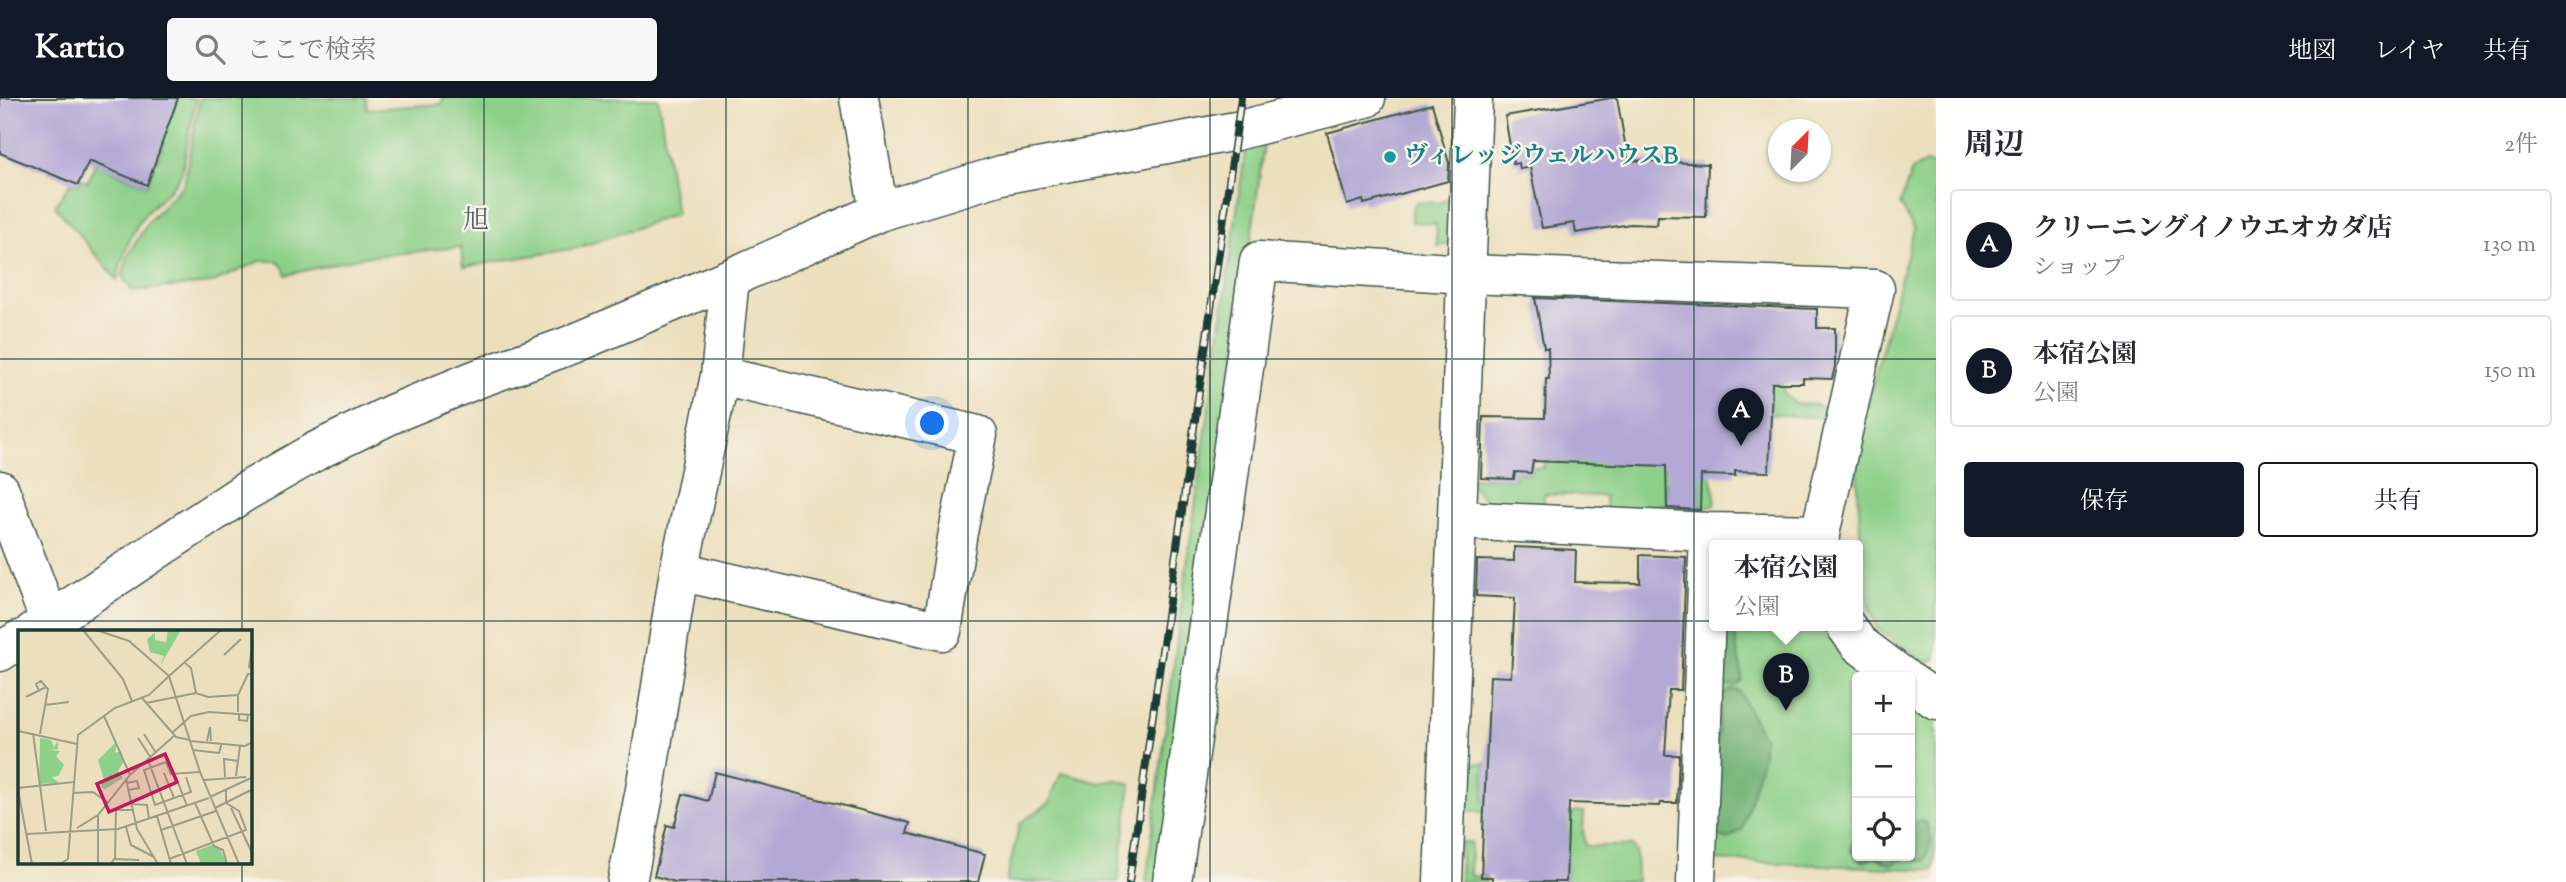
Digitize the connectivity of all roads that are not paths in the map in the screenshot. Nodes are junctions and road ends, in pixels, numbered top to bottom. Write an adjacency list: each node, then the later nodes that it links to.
1 (859, 98): 4 (street)
2 (1366, 98): 4 (street)
3 (1473, 98): 5 (street)
4 (879, 212): 6 (street)
5 (1467, 274): 9 (street); 11 (street); 22 (street)
6 (730, 278): 7 (street); 14 (street)
7 (720, 376): 12 (street); 12 (street)
8 (0, 490): 13 (street)
9 (1457, 520): 10 (street); 23 (street)
10 (1709, 532): 11 (street); 24 (street)
11 (1820, 539)
12 (679, 571): 21 (street)
13 (34, 630)
14 (36, 630)
15 (1849, 631): 18 (street)
16 (18, 641): 17 (street)
17 (0, 652)
18 (1896, 672)
19 (1915, 685): 20 (street)
20 (1936, 700)
21 (627, 882)
22 (1172, 882)
23 (1443, 882)
24 (1696, 882)

